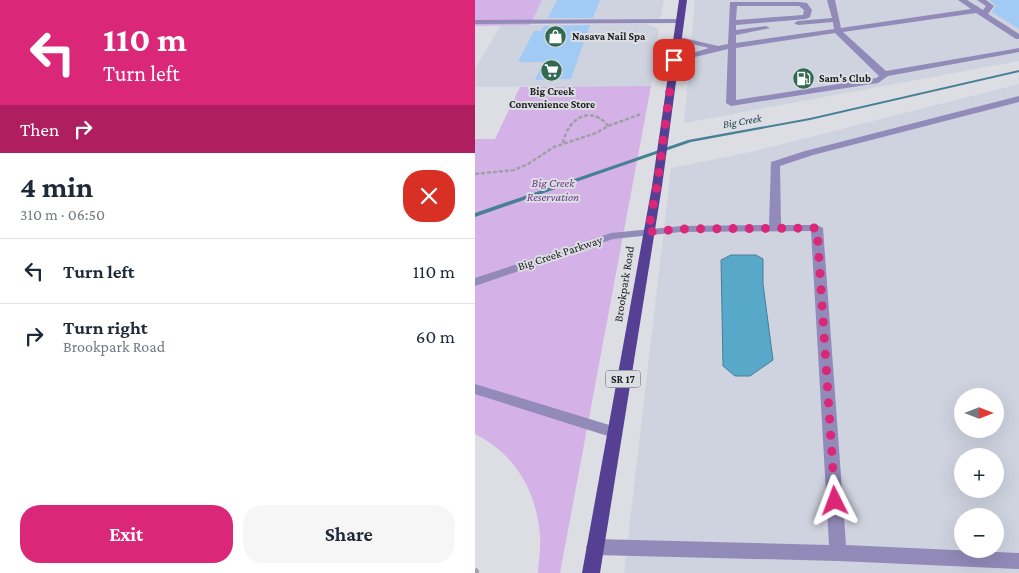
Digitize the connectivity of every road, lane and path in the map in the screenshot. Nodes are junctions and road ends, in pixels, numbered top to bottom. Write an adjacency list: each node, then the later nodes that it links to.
1 (683, 0): 9 (main road, Brookpark Road / SR 17)
2 (831, 0): 8 (street)
3 (962, 0): 6 (street)
4 (981, 0): 6 (street)
5 (733, 3): 7 (street); 11 (street); 11 (street)
6 (981, 12): 12 (street); 14 (street)
7 (817, 20): 8 (street); 13 (street)
8 (836, 20): 12 (street)
9 (679, 21): 10 (street); 15 (main road, Brookpark Road / SR 17)
10 (475, 22)
11 (732, 23): 13 (street)
12 (837, 31): 16 (street); 20 (street)
13 (732, 33): 16 (street)
14 (1019, 37)
15 (677, 38): 17 (street); 19 (main road, Brookpark Road / SR 17)
16 (731, 46): 17 (street); 20 (street)
17 (718, 48): 19 (street)
18 (1019, 50): 20 (street)
19 (674, 60): 27 (main road, Brookpark Road / SR 17)
20 (884, 74)
21 (1019, 99): 26 (street)
22 (641, 114): 23 (path)
23 (608, 126): 24 (path); 24 (path)
24 (563, 143): 25 (path)
25 (475, 174)
26 (775, 228): 27 (street, Big Creek Parkway); 32 (street, Big Creek Parkway)
27 (648, 232): 28 (street, Big Creek Parkway); 30 (main road, Brookpark Road / SR 17)
28 (475, 282)
29 (475, 389): 30 (street)
30 (614, 432): 31 (main road, Brookpark Road / SR 17)
31 (595, 547): 32 (street); 36 (main road, Brookpark Road / SR 17)
32 (838, 553): 33 (street)
33 (1019, 561)
34 (475, 569): 35 (path)
35 (478, 573)
36 (591, 573)

